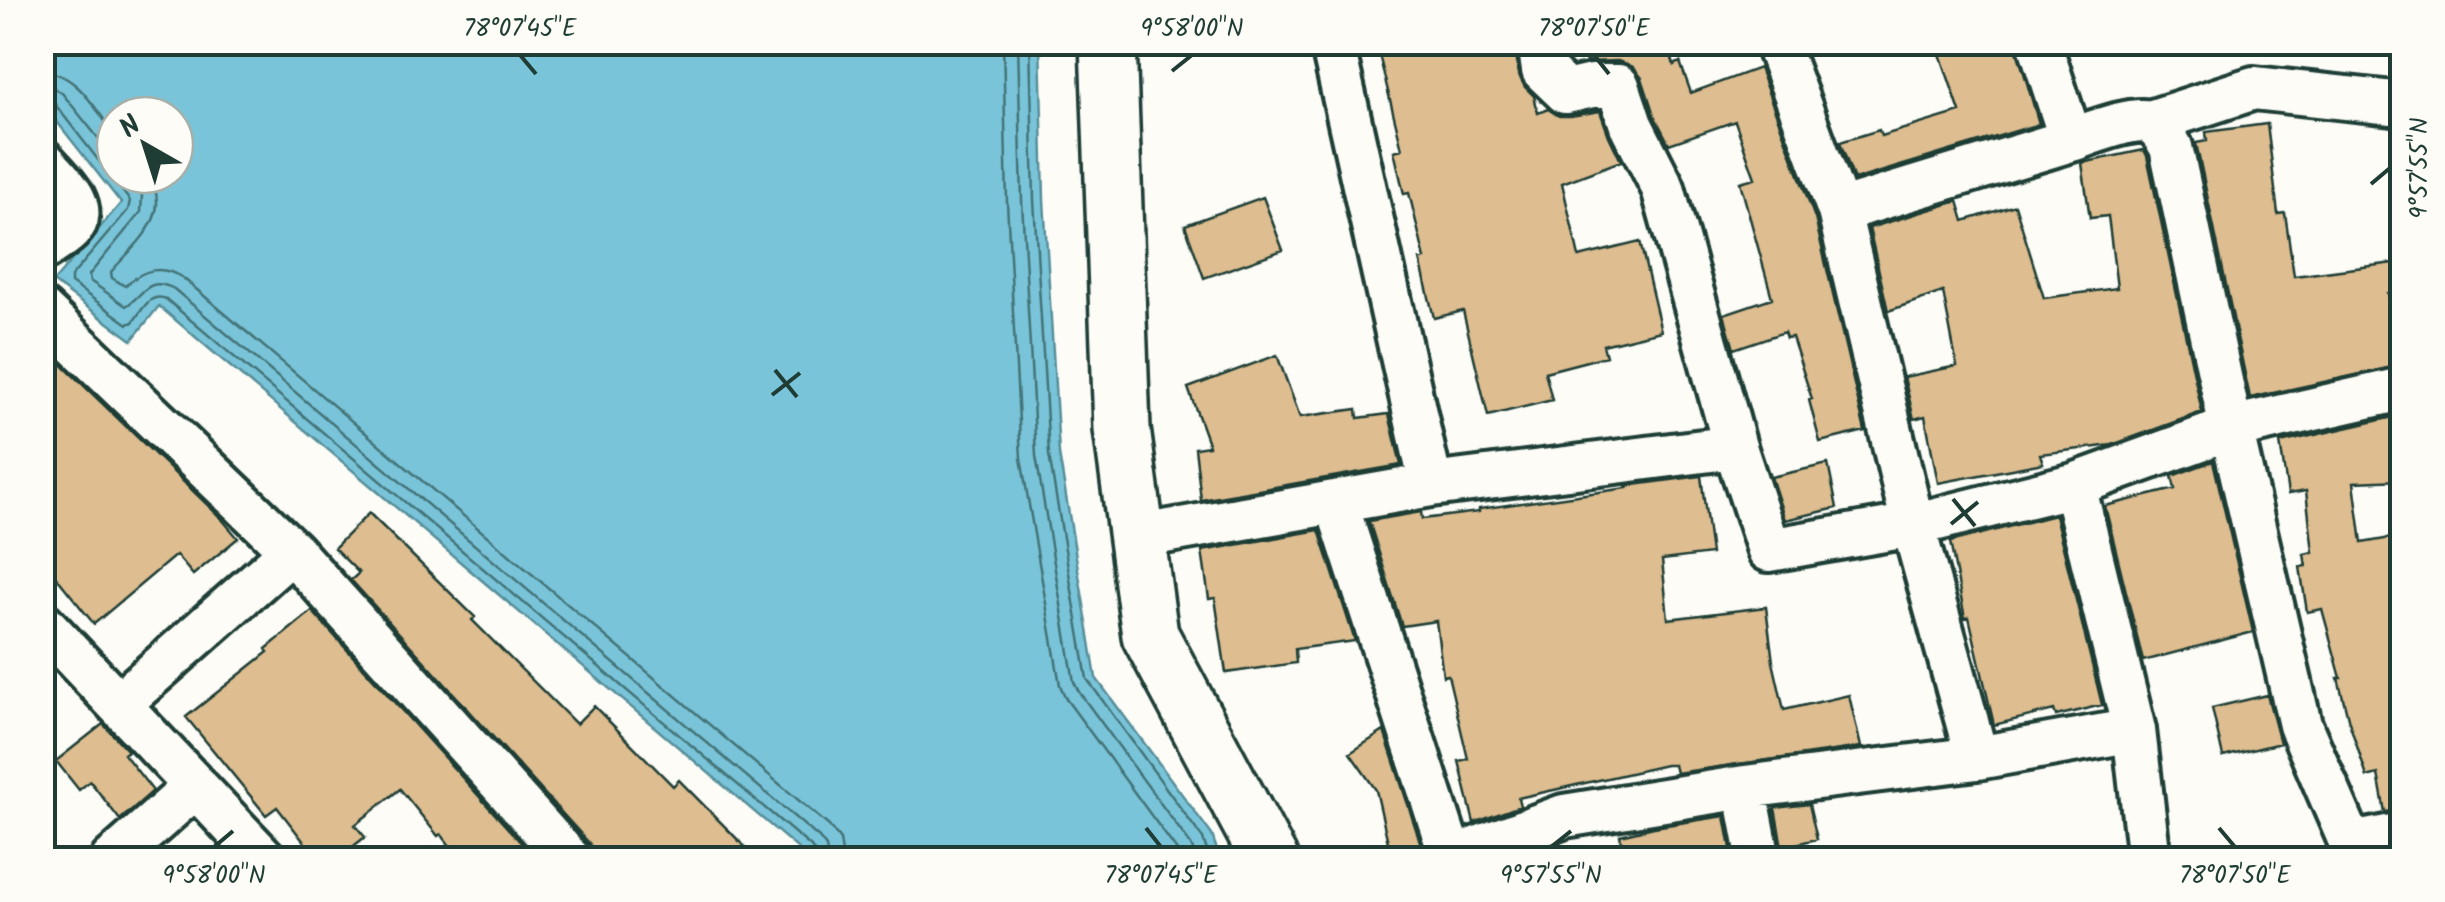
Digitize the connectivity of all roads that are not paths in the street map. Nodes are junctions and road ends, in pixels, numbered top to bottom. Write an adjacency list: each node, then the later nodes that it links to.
1 (1108, 42): 20 (street)
2 (1332, 42): 16 (street)
3 (1539, 42): 15 (street)
4 (1776, 42): 10 (street)
5 (2039, 42): 8 (street)
6 (2402, 104): 7 (street)
7 (2150, 122): 8 (street); 14 (street)
8 (2071, 140): 10 (street)
9 (42, 160): 11 (street)
10 (1839, 211): 19 (street)
11 (42, 250)
12 (42, 311): 21 (street)
13 (2402, 389): 14 (street)
14 (2230, 428): 17 (street); 29 (street)
15 (1735, 447): 16 (street); 19 (street)
16 (1431, 485): 18 (street)
17 (2074, 485): 19 (street); 24 (street)
18 (1336, 502): 20 (street); 30 (street)
19 (1913, 525): 25 (street)
20 (1136, 537): 34 (street)
21 (292, 551): 23 (street); 33 (street)
22 (42, 623): 23 (street)
23 (119, 704): 26 (street)
24 (2134, 730): 25 (street); 36 (street)
25 (1978, 758): 27 (street)
26 (196, 786): 31 (street); 32 (street)
27 (1745, 787): 30 (street); 35 (street)
28 (2402, 834): 29 (street)
29 (2354, 852)
30 (1452, 858)
31 (112, 860)
32 (266, 860)
33 (570, 860)
34 (1270, 860)
35 (1759, 860)
36 (2149, 860)

